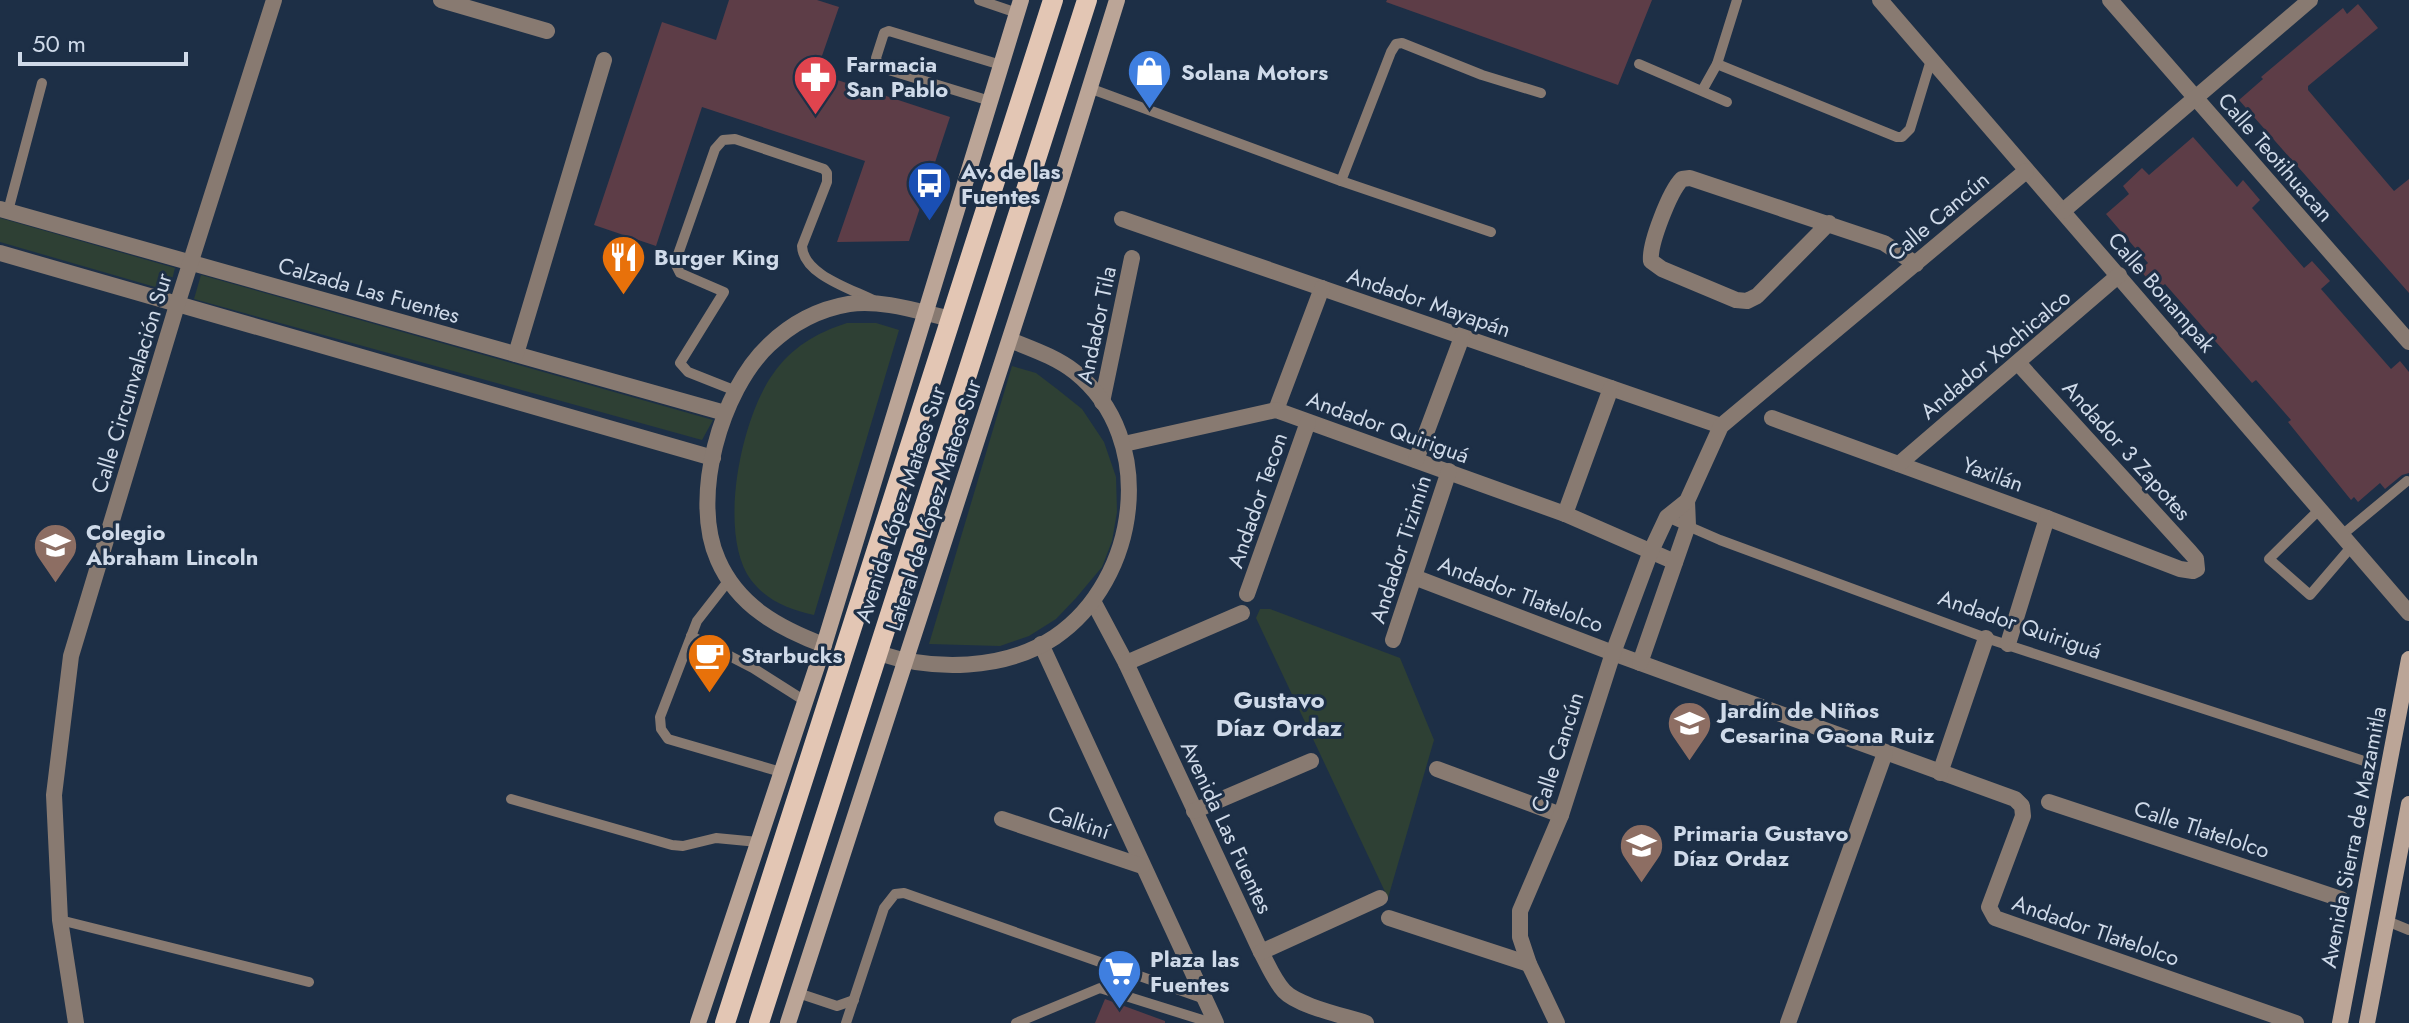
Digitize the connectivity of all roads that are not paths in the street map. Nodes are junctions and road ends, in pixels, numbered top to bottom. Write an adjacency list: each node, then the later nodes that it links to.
1 (274, 0): 34 (street, Calle Circunvalación Sur)
2 (441, 0): 12 (street)
3 (979, 0): 11 (lane)
4 (1053, 0): 41 (main road, Avenida López Mateos Sur)
5 (1087, 0): 83 (main road, Avenida López Mateos Sur)
6 (1117, 0): 19 (main road, Lateral de López Mateos Sur)
7 (1737, 0): 16 (lane)
8 (1880, 0): 14 (street, Calle Bonampak)
9 (2110, 0): 22 (street, Calle Teotihuacan)
10 (2310, 0): 22 (street)
11 (1019, 7): 17 (main road)
12 (547, 31)
13 (604, 60): 45 (street)
14 (1931, 60): 16 (lane); 25 (street, Calle Bonampak)
15 (1639, 64): 20 (lane)
16 (1717, 64): 20 (lane)
17 (1001, 65): 23 (main road); 23 (lane)
18 (42, 83): 27 (lane)
19 (1089, 88): 26 (lane); 43 (main road, Lateral de López Mateos Sur)
20 (1703, 89): 24 (lane)
21 (1541, 93): 26 (lane)
22 (2195, 98): 28 (street); 44 (street, Calle Teotihuacan)
23 (990, 101): 40 (main road)
24 (1727, 102)
25 (2026, 171): 28 (street, Calle Bonampak); 35 (street, Calle Cancún)
26 (1341, 181): 31 (lane)
27 (4, 210): 34 (street, Calzada Las Fuentes)
28 (2063, 211): 36 (street, Calle Bonampak)
29 (1122, 219): 37 (street, Andador Mayapán)
30 (1829, 223): 30 (street); 35 (street)
31 (1491, 232)
32 (0, 253): 38 (street)
33 (1132, 258): 49 (street, Andador Tila)
34 (191, 263): 38 (street, Calle Circunvalación Sur); 45 (street, Calzada Las Fuentes)
35 (1916, 264): 54 (street, Calle Cancún)
36 (2119, 275): 46 (street, Andador Xochicalco); 62 (street, Calle Bonampak)
37 (1322, 288): 42 (street, Andador Mayapán); 50 (street, Andador Tecon)
38 (177, 305): 56 (street); 107 (street, Calle Circunvalación Sur)
39 (884, 305): 40 (street); 48 (street); 48 (lane)
40 (925, 313): 41 (street); 82 (main road)
41 (951, 319): 119 (main road, Avenida López Mateos Sur)
42 (1462, 337): 47 (street, Andador Mayapán); 57 (street, Andador Tizimín)
43 (1010, 340): 49 (street); 86 (main road, Lateral de López Mateos Sur)
44 (2409, 342)
45 (516, 354): 51 (street, Calzada Las Fuentes)
46 (2019, 364): 58 (street, Andador Xochicalco); 70 (street, Andador 3 Zapotes)
47 (1611, 388): 54 (street, Andador Mayapán); 63 (street)
48 (736, 391): 51 (street)
49 (1102, 402): 55 (street)
50 (1276, 410): 53 (street, Andador Quiriguá); 55 (street, Andador Quiriguá)
51 (725, 413): 56 (street)
52 (1772, 418): 58 (street, Yaxilán)
53 (1308, 422): 57 (street, Andador Quiriguá); 73 (street, Andador Tecon)
54 (1721, 426): 61 (street, Calle Cancún)
55 (1124, 444): 74 (street)
56 (713, 458): 72 (street)
57 (1416, 460): 59 (street, Andador Quiriguá)
58 (1899, 464): 65 (street, Yaxilán)
59 (1449, 471): 63 (street, Andador Quiriguá); 71 (street, Andador Tizimín)
60 (2407, 481): 67 (lane)
61 (1687, 501): 64 (street, Calle Cancún); 66 (street, Calle Cancún)
62 (2320, 509): 67 (street, Calle Bonampak); 67 (lane)
63 (1565, 514): 68 (street, Andador Quiriguá)
64 (1667, 517): 66 (lane, Andador Quiriguá); 68 (street, Calle Cancún)
65 (2047, 518): 70 (street, Yaxilán); 81 (street)
66 (1688, 525): 69 (street, Calle Cancún); 78 (lane, Andador Quiriguá)
67 (2347, 540): 76 (street, Calle Bonampak)
68 (1651, 551): 69 (street, Andador Quiriguá); 84 (street, Calle Cancún)
69 (1675, 562): 88 (street, Calle Cancún)
70 (2197, 569)
71 (1414, 577): 79 (street, Andador Tizimín); 84 (street, Andador Tlatelolco)
72 (729, 580): 77 (lane); 82 (street)
73 (1247, 594)
74 (1093, 601): 80 (street); 87 (street, Avenida Las Fuentes)
75 (1242, 613): 87 (street)
76 (2409, 613)
77 (691, 636): 89 (lane); 94 (lane)
78 (1986, 638): 81 (lane, Andador Quiriguá); 95 (street)
79 (1393, 640)
80 (1041, 644): 86 (street); 103 (street)
81 (2008, 644): 92 (lane, Andador Quiriguá)
82 (824, 645): 89 (main road)
83 (878, 653): 86 (street); 120 (main road, Avenida López Mateos Sur)
84 (1613, 653): 88 (street); 100 (street, Calle Cancún)
85 (2409, 659): 130 (main road, Avenida Sierra de Mazamitla)
86 (905, 662): 113 (main road, Lateral de López Mateos Sur)
87 (1126, 663): 99 (street, Avenida Las Fuentes)
88 (1640, 663): 90 (street)
89 (805, 701): 94 (main road)
90 (1885, 753): 95 (street); 128 (street)
91 (1311, 761): 99 (street)
92 (2364, 761)
93 (1437, 769): 100 (street)
94 (781, 772): 102 (main road)
95 (1940, 773): 129 (street, Andador Tlatelolco)
96 (511, 799): 102 (lane)
97 (2049, 802): 105 (street, Calle Tlatelolco)
98 (2409, 804): 108 (main road)
99 (1194, 811): 110 (street, Avenida Las Fuentes)
100 (1561, 815): 111 (street, Calle Cancún)
101 (1002, 819): 103 (street, Calkiní)
102 (758, 842): 118 (main road)
103 (1142, 866): 114 (street)
104 (1380, 898): 110 (street)
105 (2341, 899)
106 (1389, 918): 111 (street)
107 (60, 920): 112 (lane); 117 (street, Calle Circunvalación Sur)
108 (2387, 921): 109 (lane); 131 (main road)
109 (2409, 930)
110 (1261, 952): 116 (street, Avenida Las Fuentes)
111 (1529, 964): 127 (street, Calle Cancún)
112 (309, 982)
113 (798, 993): 115 (lane); 121 (main road, Lateral de López Mateos Sur)
114 (1202, 998): 115 (lane); 124 (street)
115 (854, 1000): 122 (lane)
116 (1325, 1009): 125 (street); 126 (street, Avenida Las Fuentes)
117 (76, 1023)
118 (698, 1023)
119 (725, 1023)
120 (759, 1023)
121 (788, 1023)
122 (846, 1023)
123 (1016, 1023): 124 (lane)
124 (1214, 1023)
125 (1312, 1023)
126 (1366, 1023)
127 (1557, 1023)
128 (1788, 1023)
129 (2296, 1023)
130 (2340, 1023)
131 (2367, 1023)

